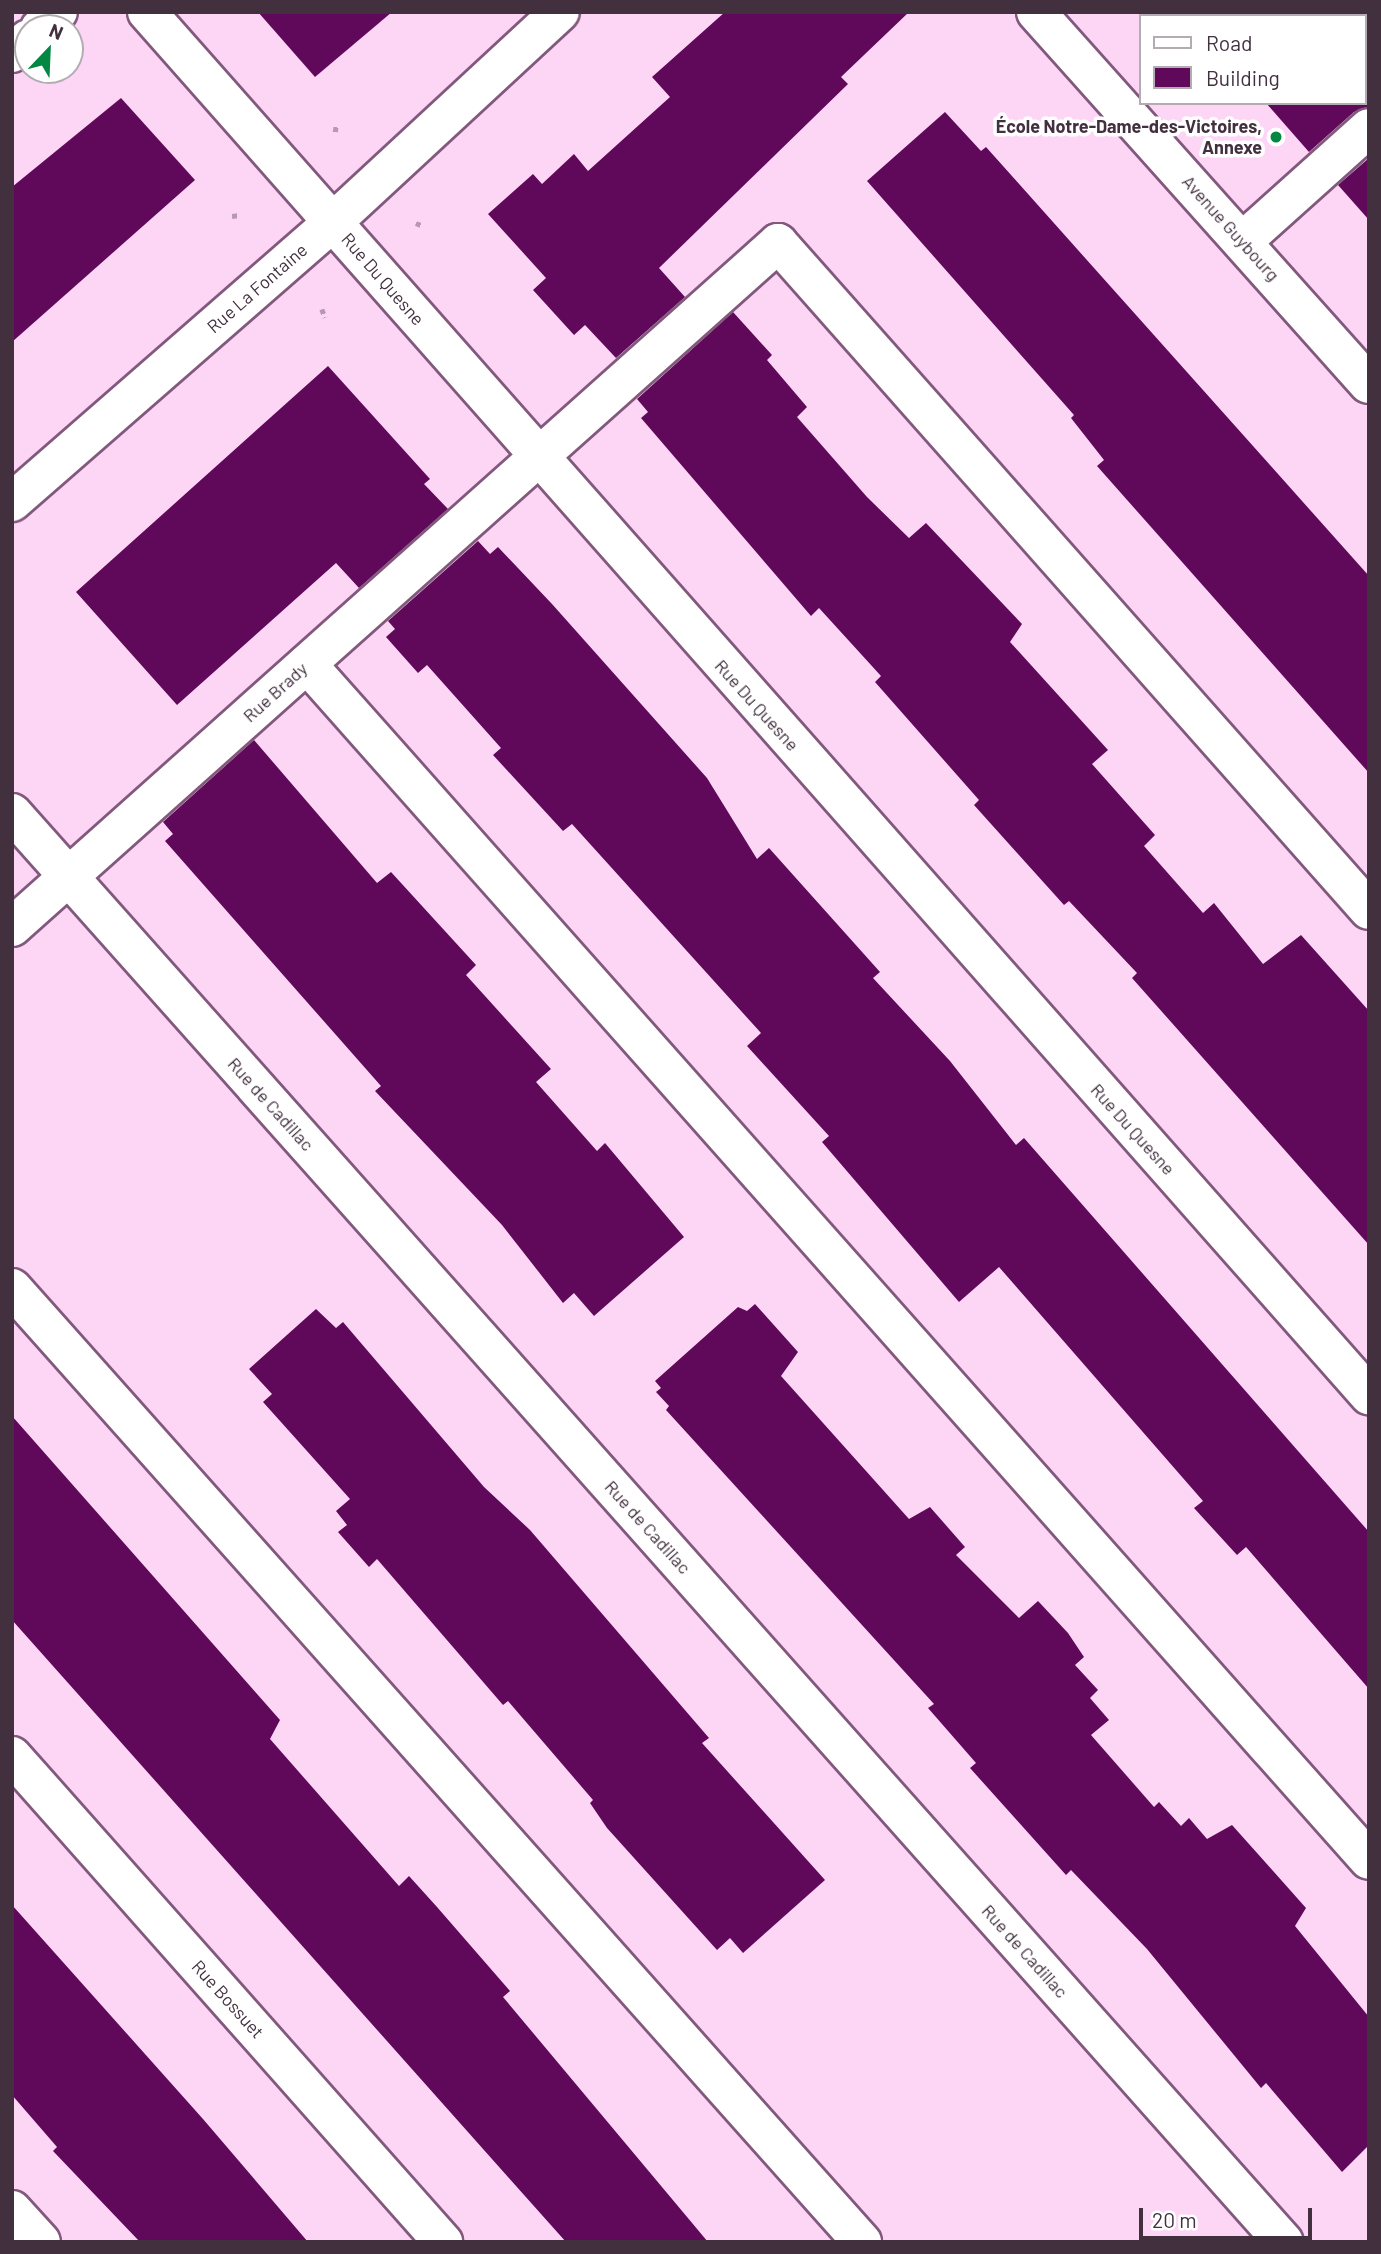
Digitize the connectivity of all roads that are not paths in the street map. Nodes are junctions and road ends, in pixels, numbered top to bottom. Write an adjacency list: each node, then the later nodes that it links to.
1 (147, 12): 5 (street, Rue Du Quesne)
2 (560, 12): 5 (street, Rue La Fontaine)
3 (1036, 12): 6 (street, Avenue Guybourg)
4 (1369, 128): 6 (street)
5 (333, 222): 8 (street, Rue Du Quesne); 9 (street, Rue La Fontaine)
6 (1243, 241): 7 (street, Avenue Guybourg)
7 (1369, 384)
8 (536, 456): 10 (street, Rue Brady); 13 (street, Rue Brady); 16 (street, Rue Du Quesne)
9 (12, 502)
10 (307, 664): 12 (street, Rue Brady); 18 (street)
11 (12, 813): 12 (street, Rue de Cadillac)
12 (68, 876): 14 (street, Rue Brady); 23 (street, Rue de Cadillac)
13 (1369, 910)
14 (12, 927)
15 (12, 1288): 22 (street)
16 (1369, 1395)
17 (12, 1756): 21 (street, Rue Bossuet)
18 (1369, 1860)
19 (12, 2210): 20 (street)
20 (39, 2241)
21 (443, 2242)
22 (862, 2242)
23 (1284, 2242)

